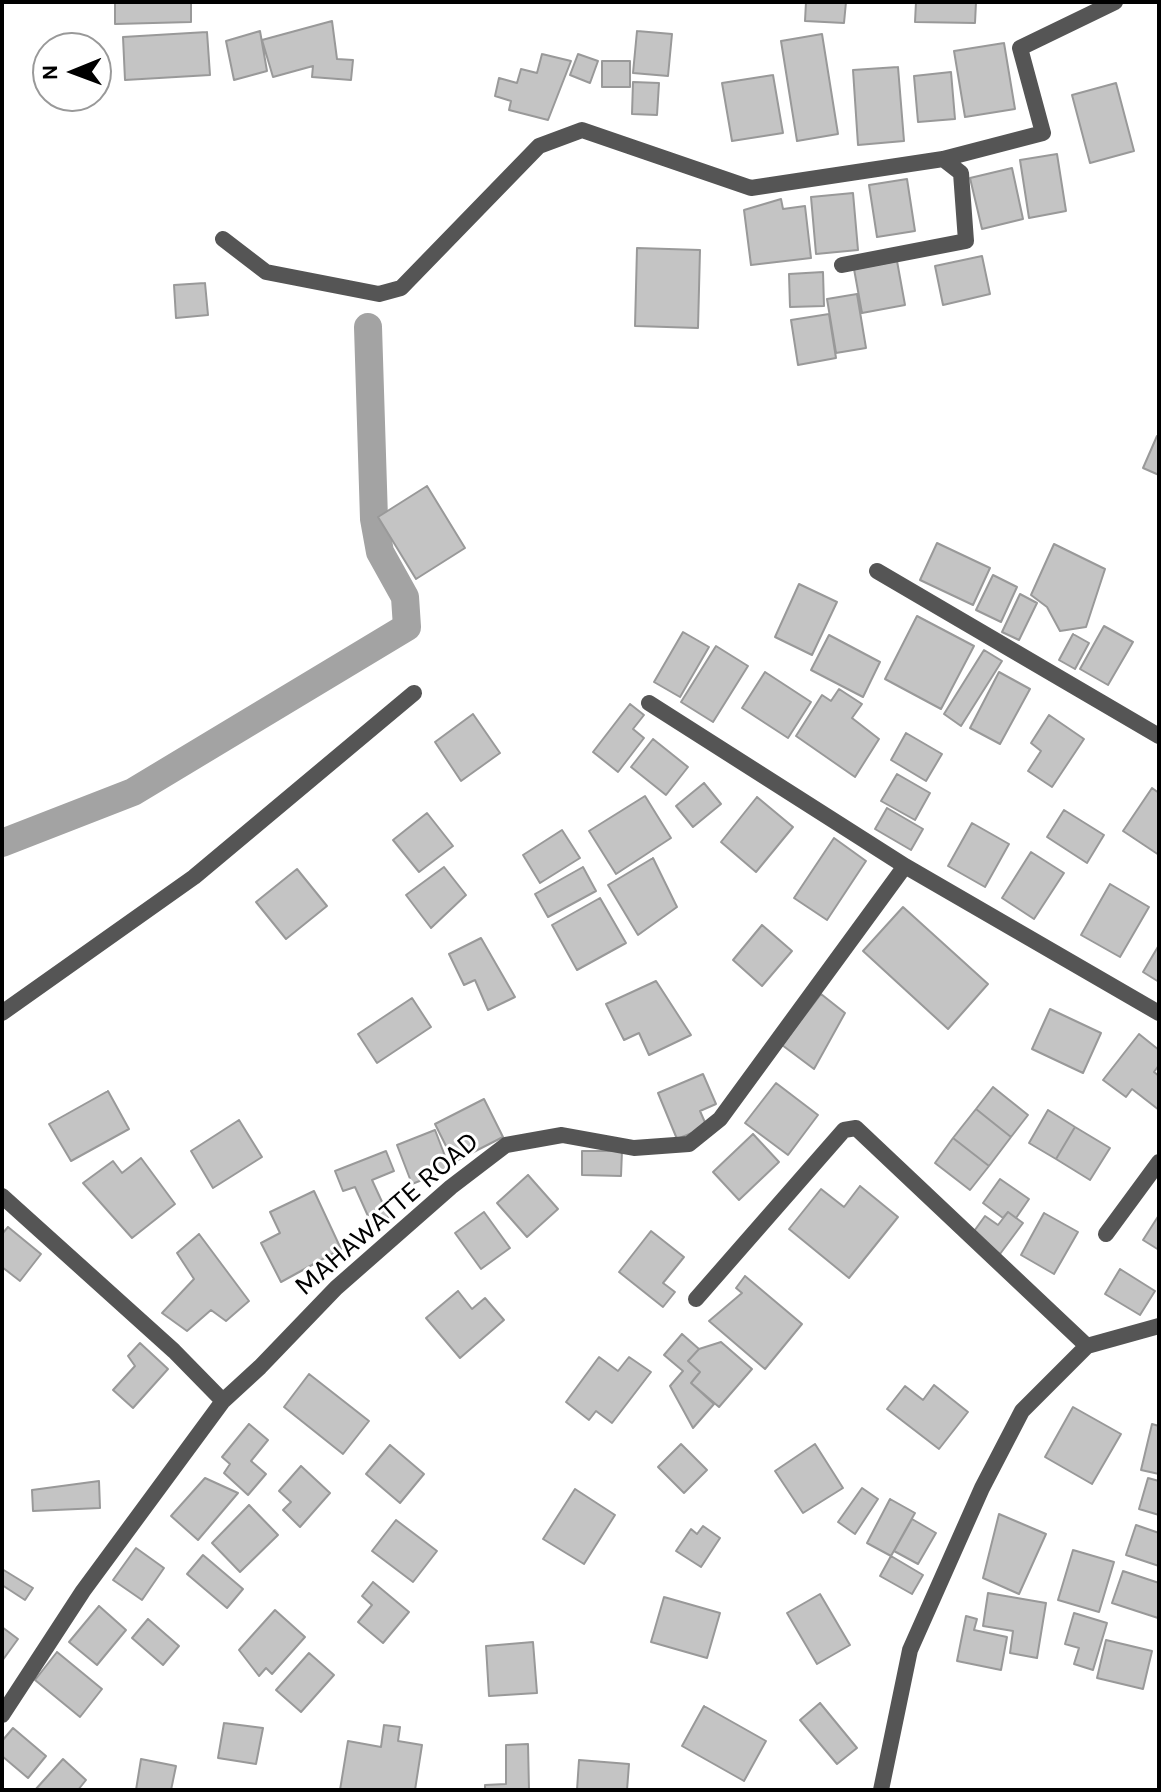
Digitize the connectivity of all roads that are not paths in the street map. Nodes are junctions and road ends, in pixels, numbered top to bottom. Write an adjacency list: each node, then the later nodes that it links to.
1 (1115, 2): 2 (street)
2 (943, 159): 3 (street); 4 (street)
3 (223, 239)
4 (842, 265)
5 (877, 571): 8 (street)
6 (414, 693): 10 (street)
7 (649, 703): 9 (street)
8 (1159, 736)
9 (905, 866): 11 (street); 18 (street, MAHAWATTE ROAD)
10 (3, 1010)
11 (1159, 1013)
12 (1159, 1162): 14 (street)
13 (2, 1196): 18 (street)
14 (1106, 1234)
15 (696, 1299): 17 (street)
16 (1159, 1326): 17 (street)
17 (1087, 1346): 20 (street)
18 (223, 1401): 19 (street, MAHAWATTE ROAD)
19 (2, 1715)
20 (881, 1790)

